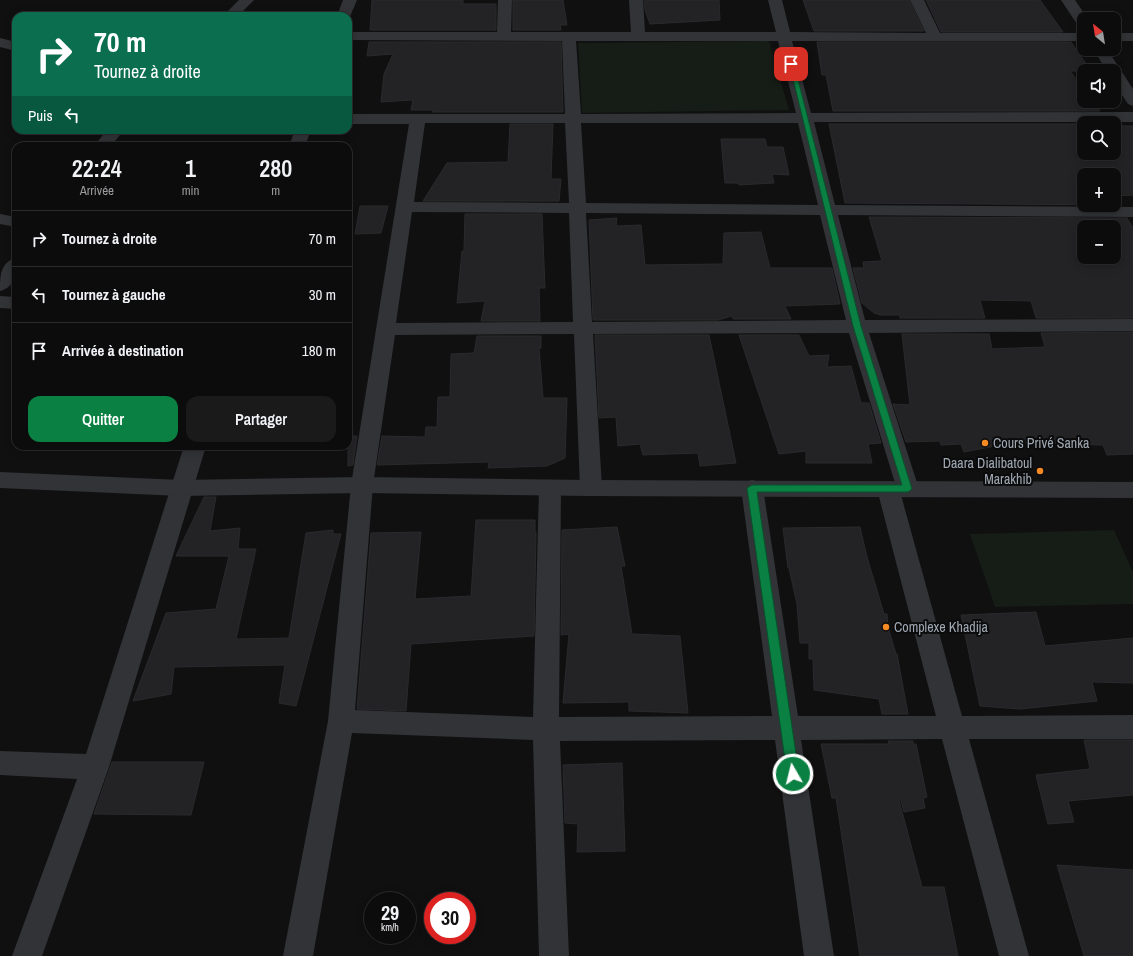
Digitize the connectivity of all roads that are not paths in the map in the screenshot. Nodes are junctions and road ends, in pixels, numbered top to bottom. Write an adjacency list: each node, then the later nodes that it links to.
1 (247, 0): 8 (street)
2 (350, 0): 9 (street)
3 (505, 0): 12 (street)
4 (636, 0): 14 (street)
5 (775, 0): 15 (street)
6 (917, 0): 16 (street)
7 (1068, 0): 10 (street)
8 (234, 12)
9 (346, 12)
10 (1077, 14)
11 (352, 36): 12 (street)
12 (504, 36): 13 (street)
13 (569, 36): 14 (street); 25 (street)
14 (638, 36): 15 (street)
15 (784, 36): 16 (street); 26 (street)
16 (935, 37): 17 (street)
17 (1077, 37)
18 (1121, 37): 19 (street)
19 (1133, 37)
20 (0, 42): 21 (street)
21 (12, 46)
22 (1121, 82): 23 (street)
23 (1133, 101)
24 (1133, 117): 26 (street)
25 (572, 118): 26 (street); 28 (street); 32 (street)
26 (804, 118): 33 (street)
27 (352, 119): 28 (street)
28 (418, 119): 31 (street)
29 (112, 134): 30 (street)
30 (106, 142)
31 (404, 207): 32 (street); 44 (street)
32 (577, 208): 33 (street); 43 (street)
33 (828, 210): 34 (street); 42 (street)
34 (1133, 212)
35 (0, 219): 36 (street)
36 (12, 221)
37 (12, 269): 38 (street)
38 (0, 285)
39 (0, 302): 40 (street)
40 (12, 303)
41 (1133, 325): 42 (street)
42 (857, 326): 43 (street); 52 (street)
43 (583, 328): 44 (street); 50 (street)
44 (386, 329): 47 (street)
45 (194, 450): 48 (street)
46 (0, 480): 48 (street)
47 (362, 485): 48 (street); 49 (street); 54 (street)
48 (181, 488): 60 (street)
49 (550, 488): 50 (street); 58 (street)
50 (591, 488): 51 (street)
51 (752, 488): 52 (street); 57 (street)
52 (898, 489): 53 (street); 55 (street)
53 (1133, 490)
54 (341, 721): 58 (street); 62 (street)
55 (952, 727): 56 (street); 57 (street); 65 (street)
56 (1133, 727)
57 (786, 728): 58 (street); 64 (street)
58 (546, 729): 63 (street)
59 (0, 763): 60 (street)
60 (95, 766): 61 (street)
61 (27, 956)
62 (298, 956)
63 (554, 956)
64 (819, 956)
65 (1014, 956)

